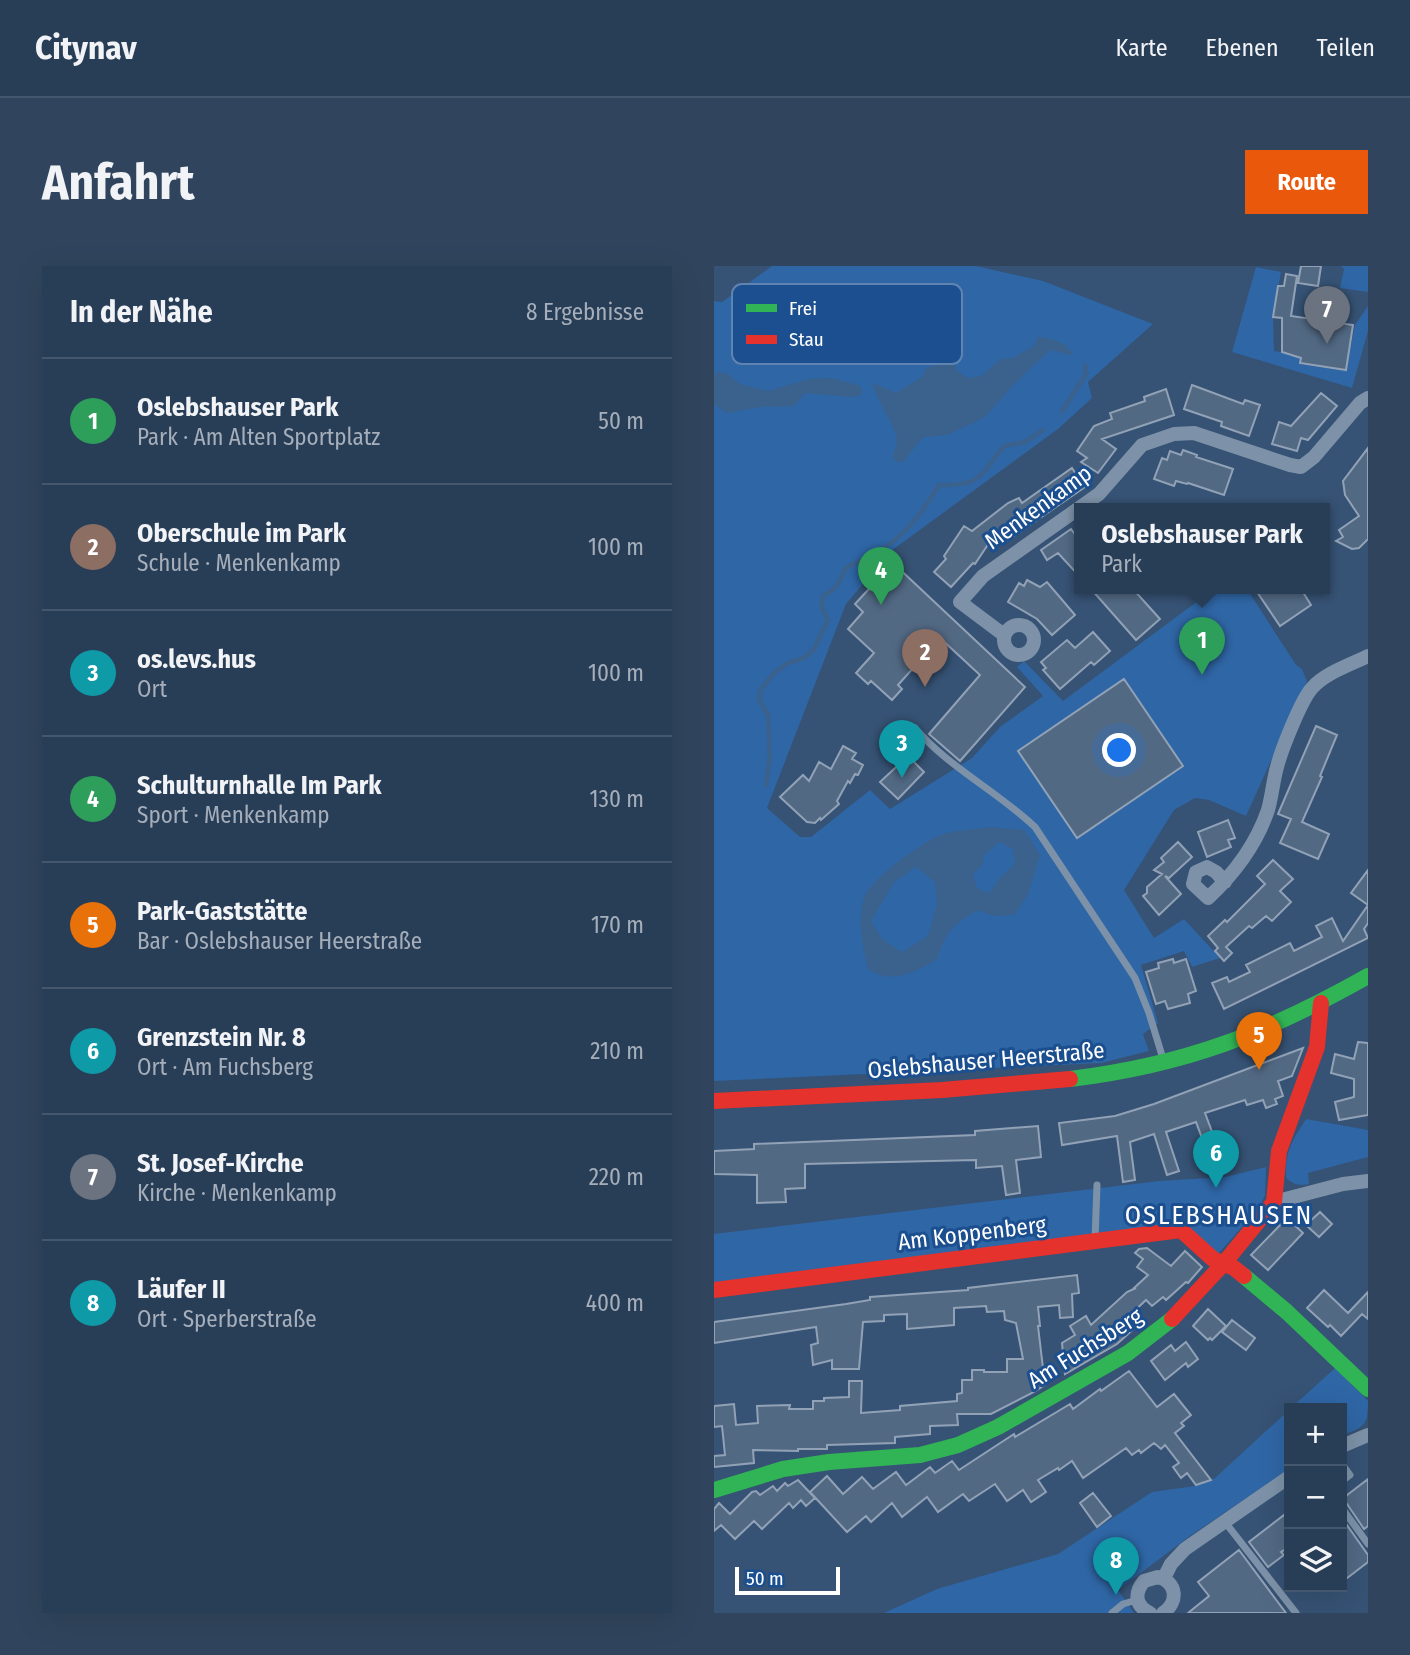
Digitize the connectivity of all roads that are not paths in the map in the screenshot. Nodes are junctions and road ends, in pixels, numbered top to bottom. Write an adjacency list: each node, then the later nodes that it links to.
1 (1368, 398): 2 (street, Menkenkamp)
2 (1086, 503)
3 (1074, 512): 4 (street, Menkenkamp)
4 (1004, 635)
5 (1368, 656): 7 (street)
6 (915, 728): 10 (lane)
7 (1225, 882)
8 (1368, 976): 9 (street, Oslebshauser Heerstraße)
9 (1321, 1003): 10 (street, Oslebshauser Heerstraße); 14 (street)
10 (1164, 1063): 11 (street, Oslebshauser Heerstraße)
11 (714, 1101)
12 (1368, 1181): 14 (street)
13 (1097, 1185): 15 (lane)
14 (1274, 1202): 16 (street, Am Fuchsberg)
15 (1095, 1241): 16 (street, Am Koppenberg); 17 (street, Am Koppenberg)
16 (1225, 1262): 18 (street, Am Koppenberg); 22 (street, Am Fuchsberg)
17 (714, 1290)
18 (1368, 1389)
19 (1368, 1435): 20 (street)
20 (1347, 1444)
21 (1284, 1480): 24 (street)
22 (714, 1490)
23 (1347, 1515): 25 (lane)
24 (1225, 1521): 26 (street); 31 (lane)
25 (1368, 1544)
26 (1164, 1578): 27 (street); 28 (street)
27 (1137, 1600): 29 (lane); 30 (street)
28 (1168, 1611)
29 (1112, 1613)
30 (1150, 1613)
31 (1296, 1613)

